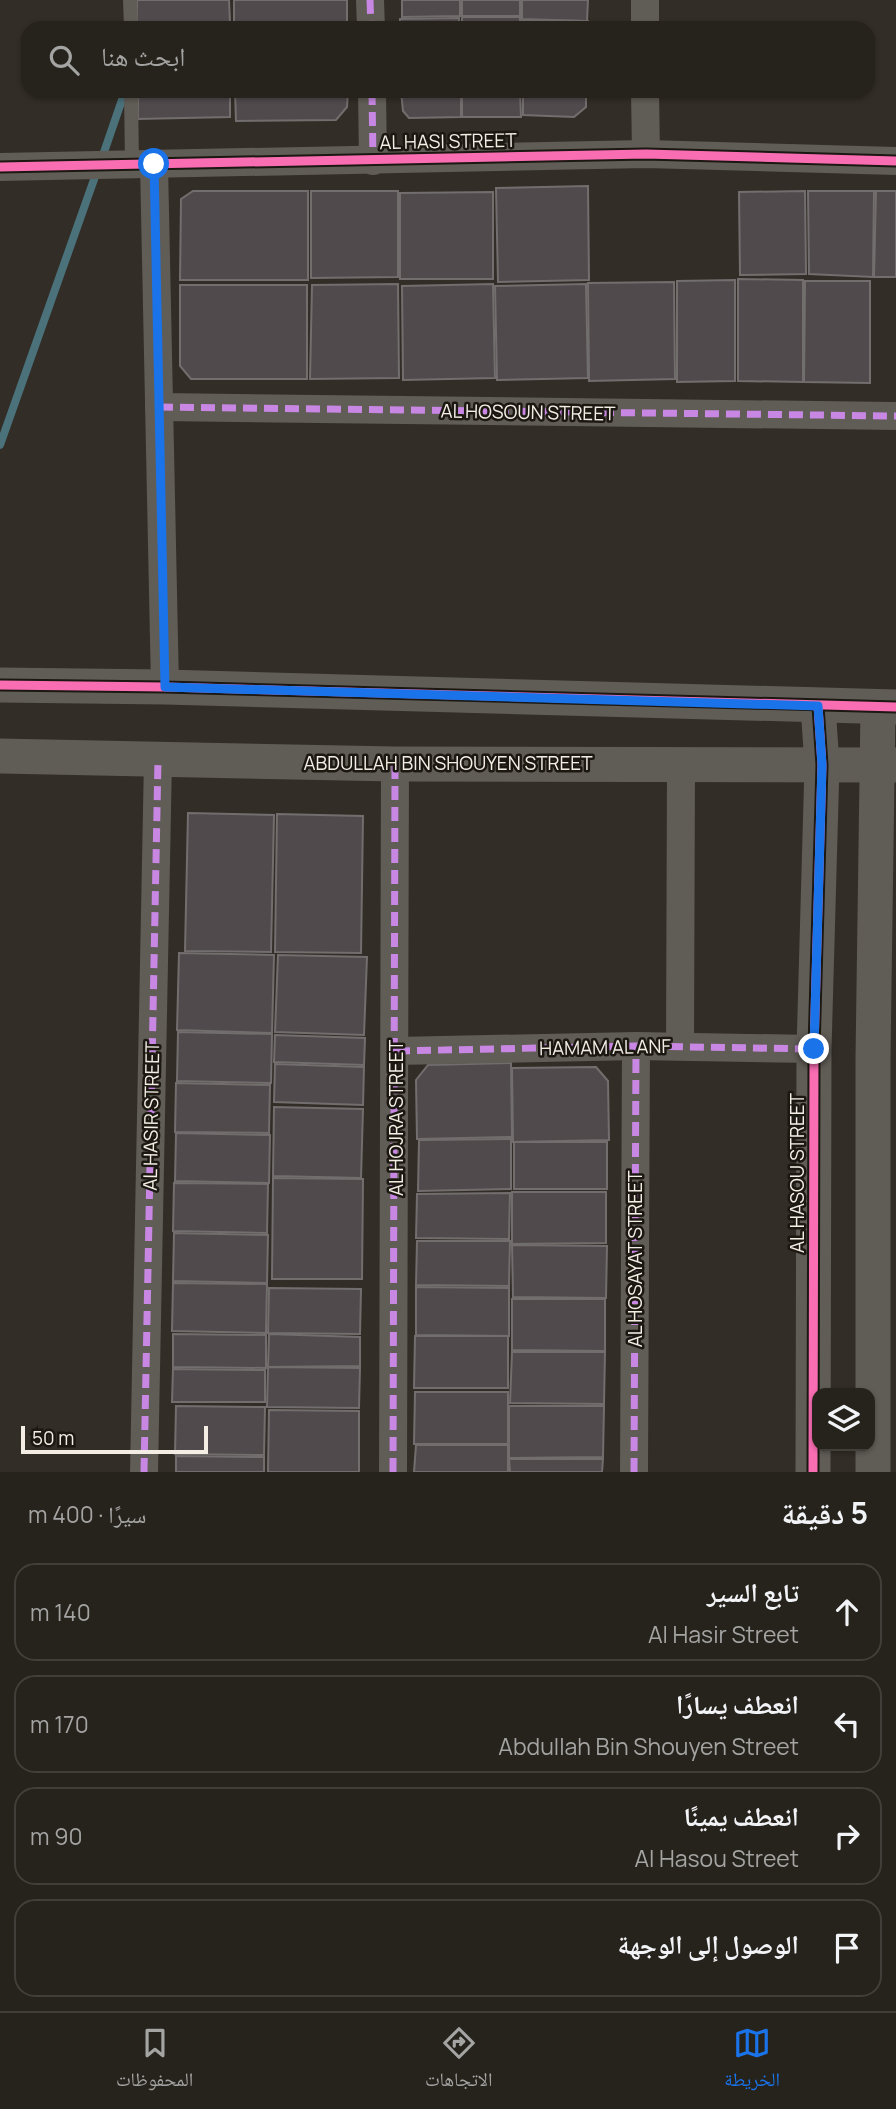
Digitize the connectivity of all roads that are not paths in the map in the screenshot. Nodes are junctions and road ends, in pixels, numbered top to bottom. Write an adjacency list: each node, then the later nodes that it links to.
1 (130, 0): 4 (lane)
2 (370, 0): 5 (street)
3 (645, 0): 6 (street)
4 (131, 21)
5 (370, 21)
6 (645, 21)
7 (132, 98): 13 (lane)
8 (372, 98): 11 (street)
9 (645, 98): 10 (street)
10 (646, 154): 11 (street, AL HASI STREET); 12 (street, AL HASI STREET)
11 (373, 161): 13 (street, AL HASI STREET)
12 (896, 161)
13 (143, 164): 14 (street, AL HASI STREET); 15 (street)
14 (0, 167)
15 (159, 407): 16 (street, AL HOSOUN STREET); 18 (street)
16 (896, 416)
17 (0, 685): 18 (street)
18 (165, 687): 19 (street)
19 (818, 706): 20 (street); 25 (street, AL HASOU STREET)
20 (887, 707): 26 (street)
21 (0, 755): 22 (street, ABDULLAH BIN SHOUYEN STREET)
22 (158, 760): 23 (street, ABDULLAH BIN SHOUYEN STREET); 32 (street, AL HASIR STREET)
23 (395, 764): 24 (street, ABDULLAH BIN SHOUYEN STREET); 30 (street, AL HOJRA STREET)
24 (681, 765): 25 (street, ABDULLAH BIN SHOUYEN STREET); 28 (street)
25 (822, 765): 26 (street, ABDULLAH BIN SHOUYEN STREET); 29 (street, AL HASOU STREET)
26 (887, 765): 31 (street)
27 (636, 1046): 28 (street, HAMAM AL ANF); 30 (street, HAMAM AL ANF); 34 (street, AL HOSAYAT STREET)
28 (680, 1046): 29 (street, HAMAM AL ANF)
29 (814, 1049): 35 (street, AL HASOU STREET)
30 (396, 1051): 33 (street, AL HOJRA STREET)
31 (885, 1058): 36 (street)
32 (144, 1472)
33 (393, 1472)
34 (634, 1472)
35 (813, 1472)
36 (873, 1472)

